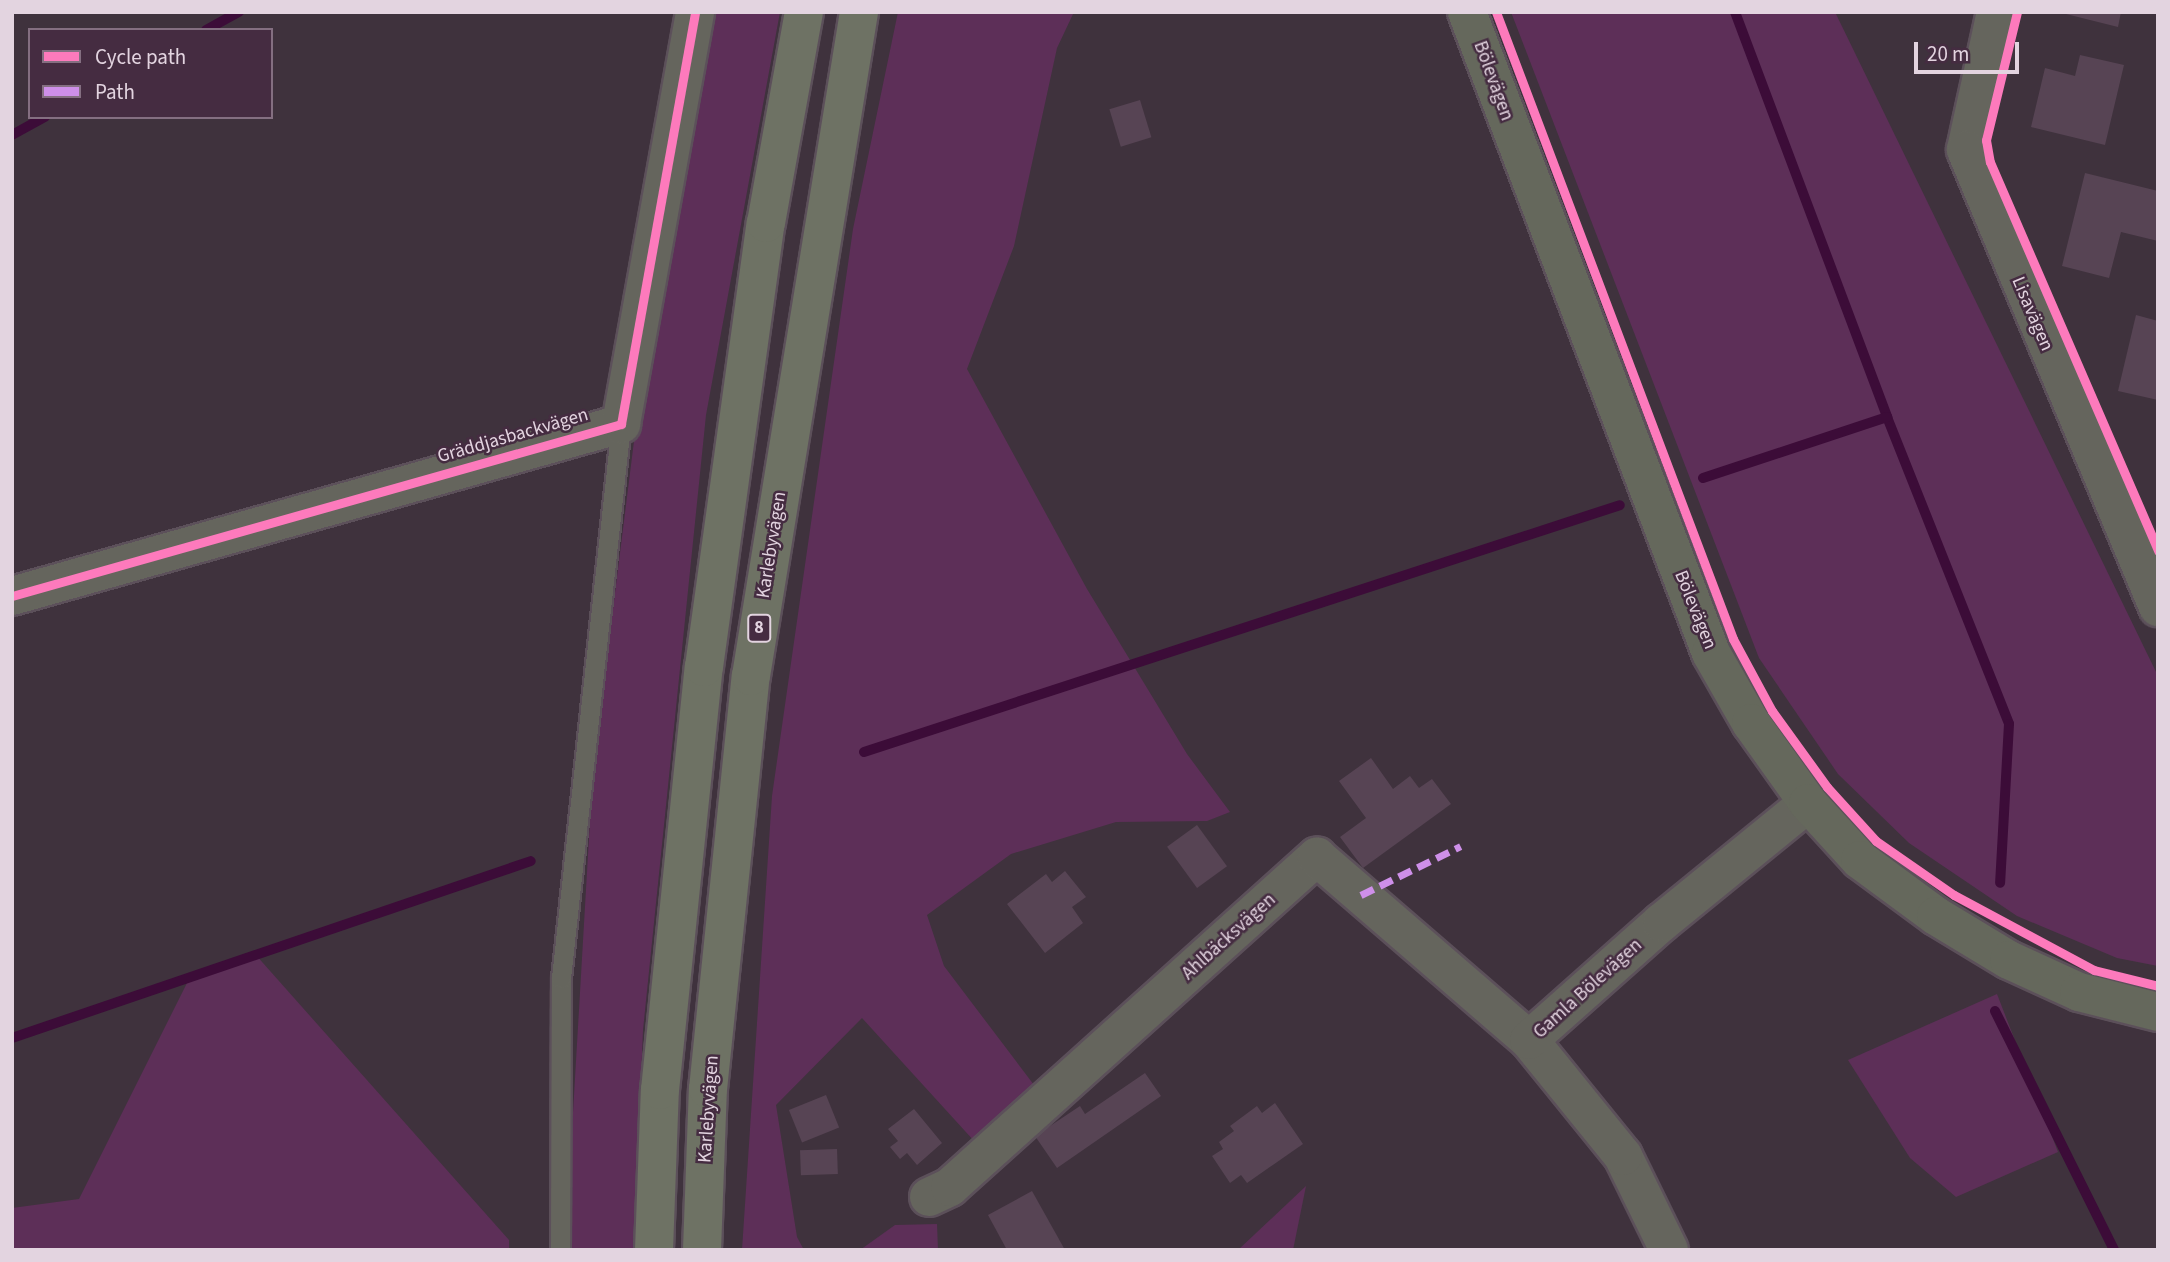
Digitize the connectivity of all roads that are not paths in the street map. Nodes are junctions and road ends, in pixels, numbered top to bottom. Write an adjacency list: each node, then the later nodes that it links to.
1 (695, 12): 6 (street)
2 (804, 12): 14 (highway)
3 (859, 12): 15 (highway, Karlebyvägen / 8)
4 (1467, 12): 9 (main road, Bölevägen)
5 (1996, 12): 8 (street, Lisavägen)
6 (621, 424): 7 (street, Gräddjasbackvägen); 13 (lane)
7 (12, 596)
8 (2158, 607)
9 (1808, 803): 10 (main road, Bölevägen); 11 (street, Gamla Bölevägen)
10 (2158, 1013)
11 (1529, 1040): 12 (street, Ahlbäcksvägen); 16 (street, Gamla Bölevägen)
12 (929, 1197)
13 (560, 1250)
14 (654, 1250)
15 (702, 1250)
16 (1669, 1250)

